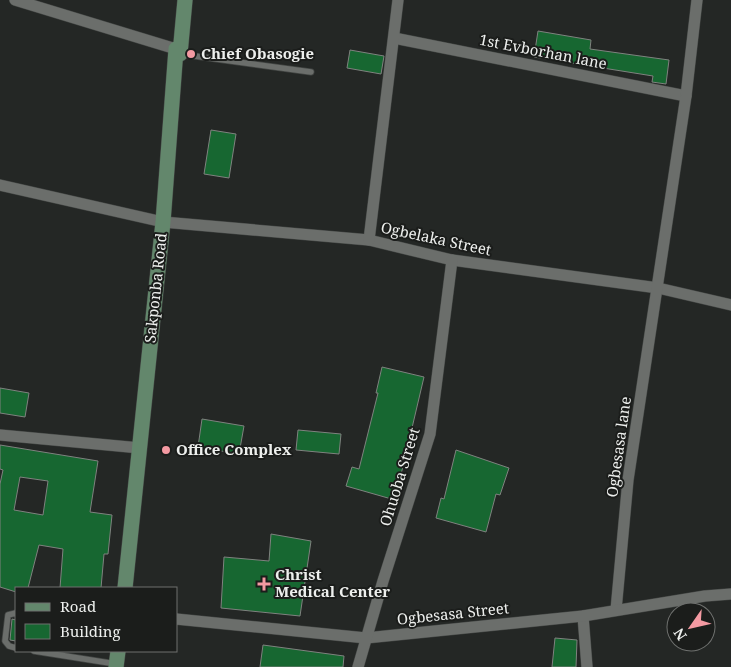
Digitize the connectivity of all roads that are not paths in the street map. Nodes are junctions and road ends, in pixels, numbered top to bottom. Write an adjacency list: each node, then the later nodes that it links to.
1 (15, 0): 6 (street)
2 (185, 0): 6 (main road, Sakponba Road)
3 (398, 0): 5 (street)
4 (697, 0): 8 (street, Ogbesasa lane)
5 (394, 38): 8 (street, 1st Evborhan lane); 11 (street)
6 (178, 52): 7 (lane); 10 (main road, Sakponba Road)
7 (311, 72)
8 (686, 96): 13 (street, Ogbesasa lane)
9 (0, 185): 10 (street, Ogbelaka Street)
10 (163, 222): 11 (street, Ogbelaka Street); 16 (main road, Sakponba Road)
11 (369, 240): 12 (street, Ogbelaka Street)
12 (452, 260): 13 (street, Ogbelaka Street); 23 (street, Ohuoba Street)
13 (658, 288): 14 (street, Ogbelaka Street); 19 (street, Ogbesasa lane)
14 (731, 305)
15 (0, 435): 16 (street)
16 (140, 448): 17 (main road, Sakponba Road)
17 (125, 587)
18 (731, 594): 19 (street, Ogbesasa Street)
19 (616, 610): 21 (street, Ogbesasa Street)
20 (15, 613): 24 (lane)
21 (583, 616): 23 (street, Ogbesasa Street); 28 (street)
22 (178, 619): 23 (street, Ogbesasa Street)
23 (366, 638): 27 (street, Ohuoba Street)
24 (15, 648)
25 (42, 652): 26 (lane)
26 (117, 661)
27 (358, 667)
28 (587, 667)

